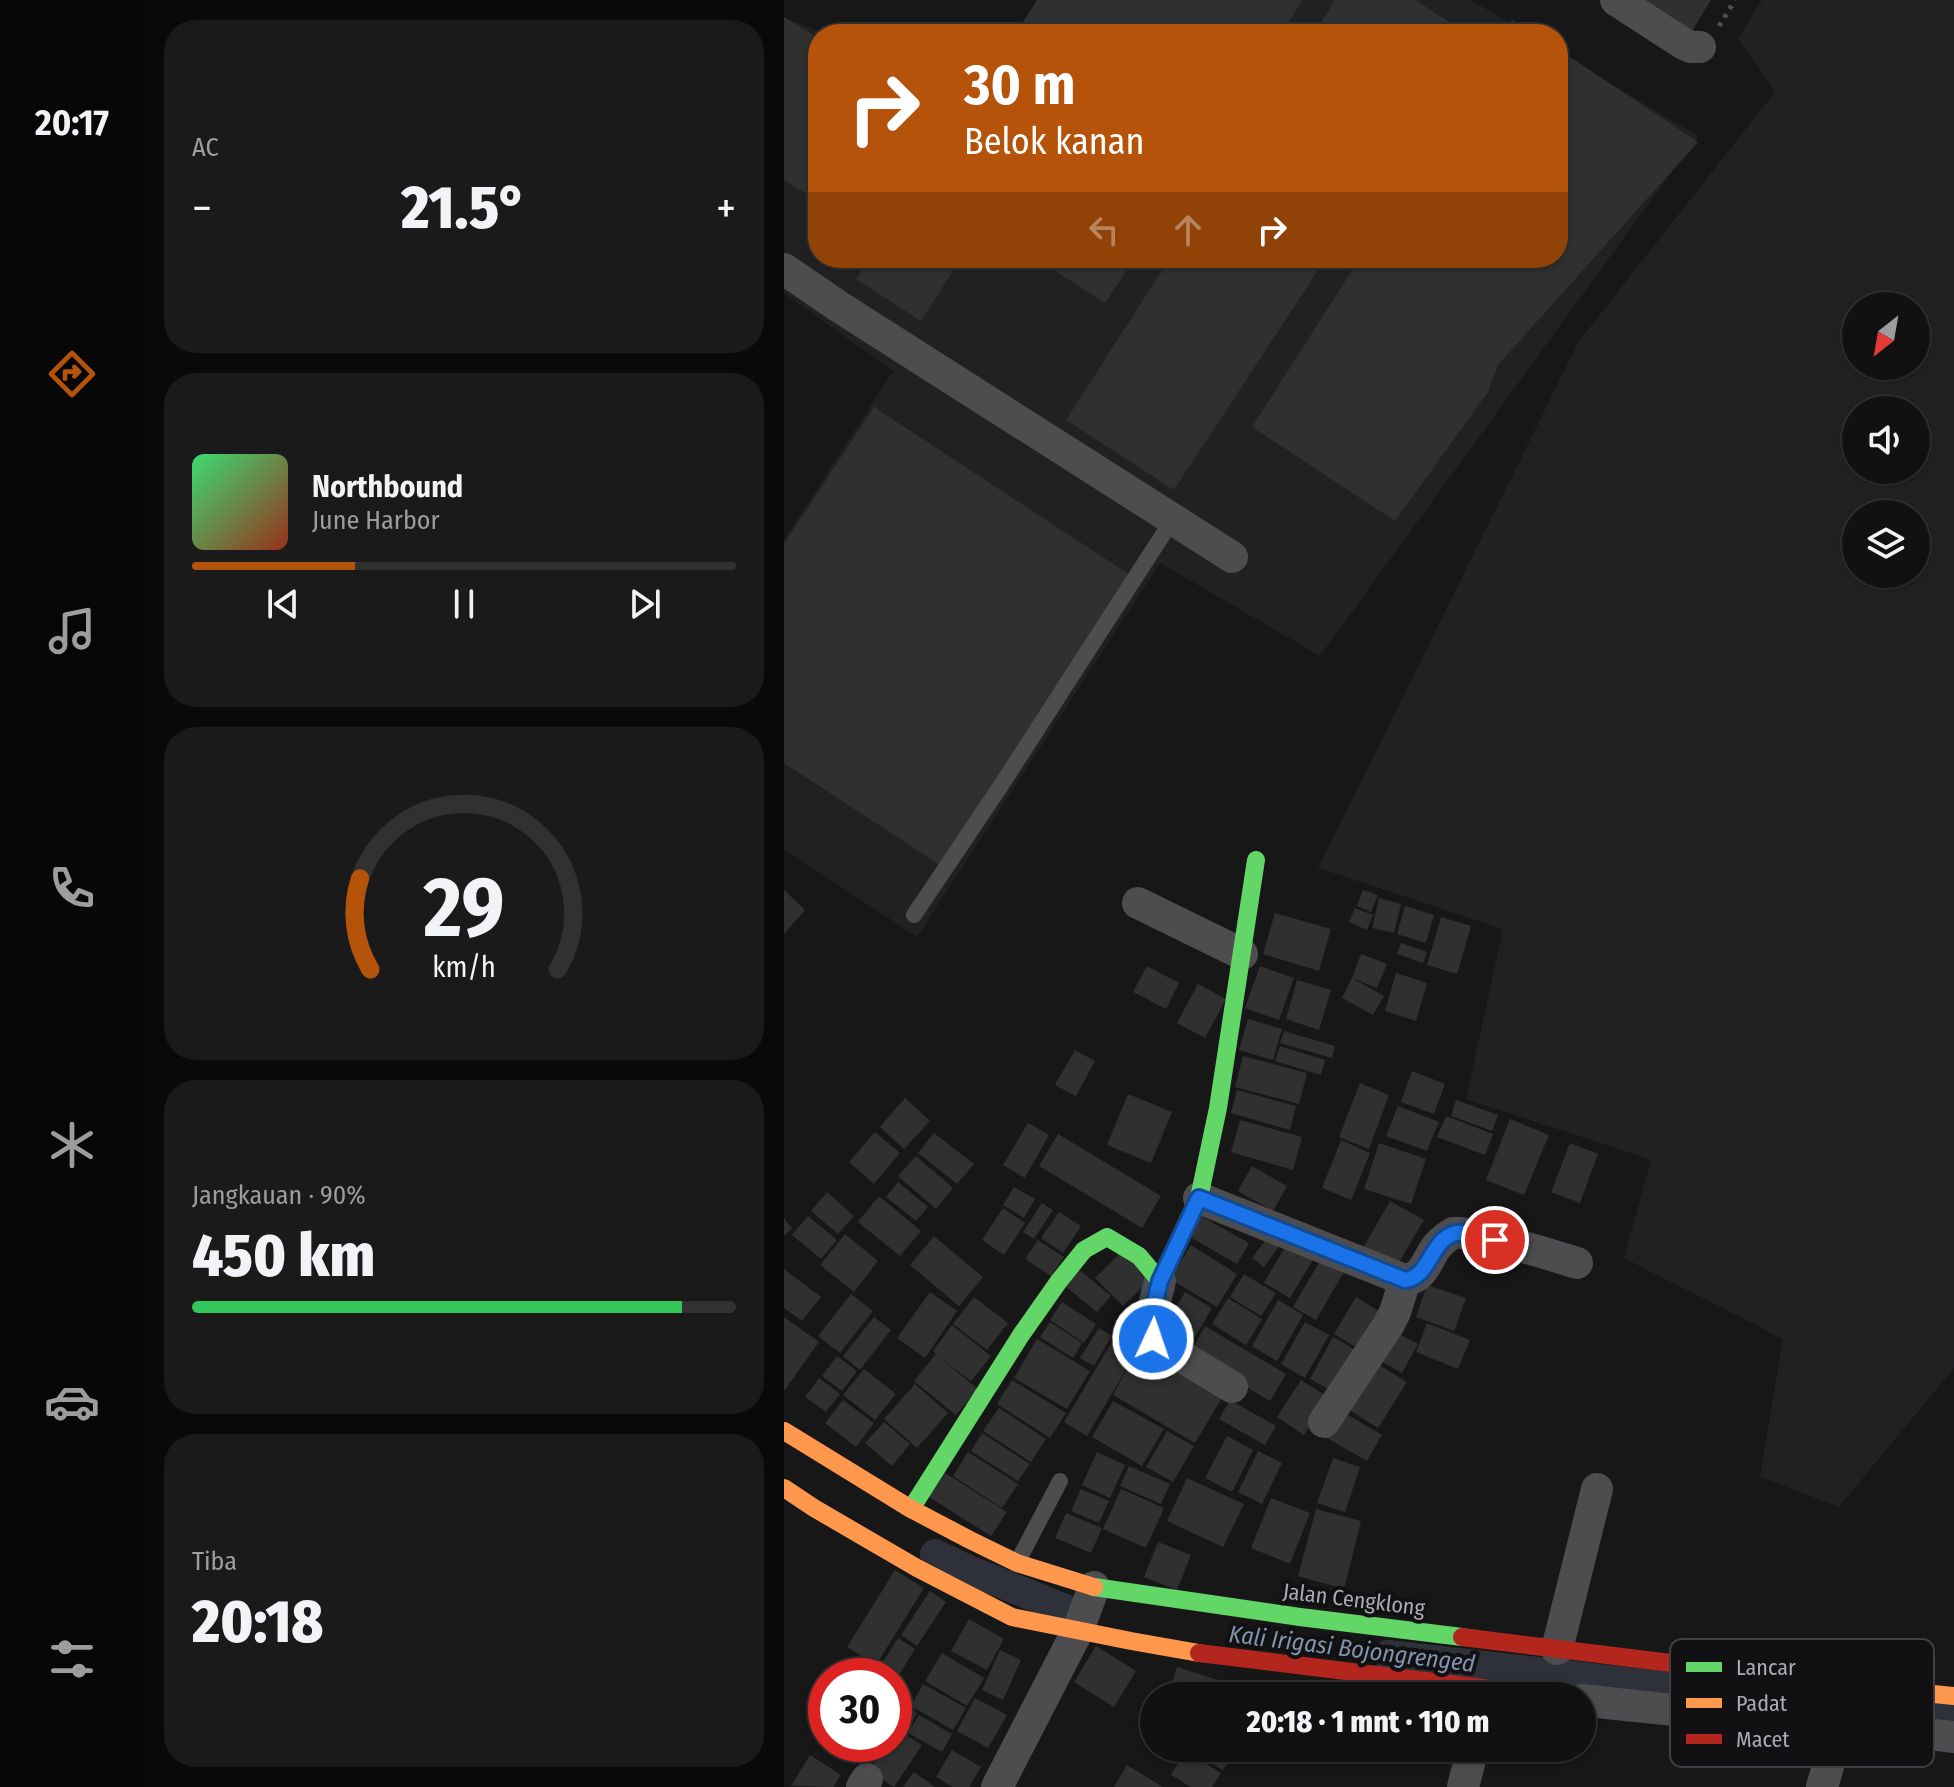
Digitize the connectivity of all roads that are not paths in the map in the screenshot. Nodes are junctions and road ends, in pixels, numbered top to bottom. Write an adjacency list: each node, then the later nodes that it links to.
1 (1616, 0): 2 (street)
2 (1700, 47)
3 (784, 269): 4 (street)
4 (1173, 519): 5 (street); 8 (lane)
5 (1232, 557)
6 (1256, 860): 9 (street)
7 (1138, 903): 9 (street)
8 (914, 915)
9 (1242, 954): 10 (street)
10 (1199, 1198): 12 (street); 13 (street)
11 (1577, 1263): 12 (street)
12 (1405, 1280): 15 (street)
13 (1160, 1281): 14 (street); 20 (street)
14 (1232, 1387)
15 (1324, 1422)
16 (784, 1431): 20 (street, Jalan Cengklong)
17 (1060, 1481): 21 (lane)
18 (784, 1488): 22 (street)
19 (1597, 1489): 23 (street)
20 (911, 1509): 21 (street, Jalan Cengklong)
21 (1017, 1563): 22 (street, Jalan Cengklong)
22 (1085, 1609): 24 (street, Jalan Cengklong); 24 (street); 36 (street)
23 (1557, 1649): 24 (street, Jalan Cengklong); 26 (street, Jalan Cengklong)
24 (1489, 1673): 25 (street)
25 (1512, 1682)
26 (1643, 1684): 27 (street); 28 (street, Jalan Cengklong); 29 (street)
27 (1670, 1687)
28 (1670, 1687)
29 (1596, 1696)
30 (1954, 1696): 31 (street, Jalan Cengklong)
31 (1934, 1699)
32 (1934, 1731): 33 (street)
33 (1954, 1737)
34 (1469, 1762): 37 (street)
35 (1831, 1767): 38 (street)
36 (997, 1787)
37 (1463, 1787)
38 (1822, 1787)

